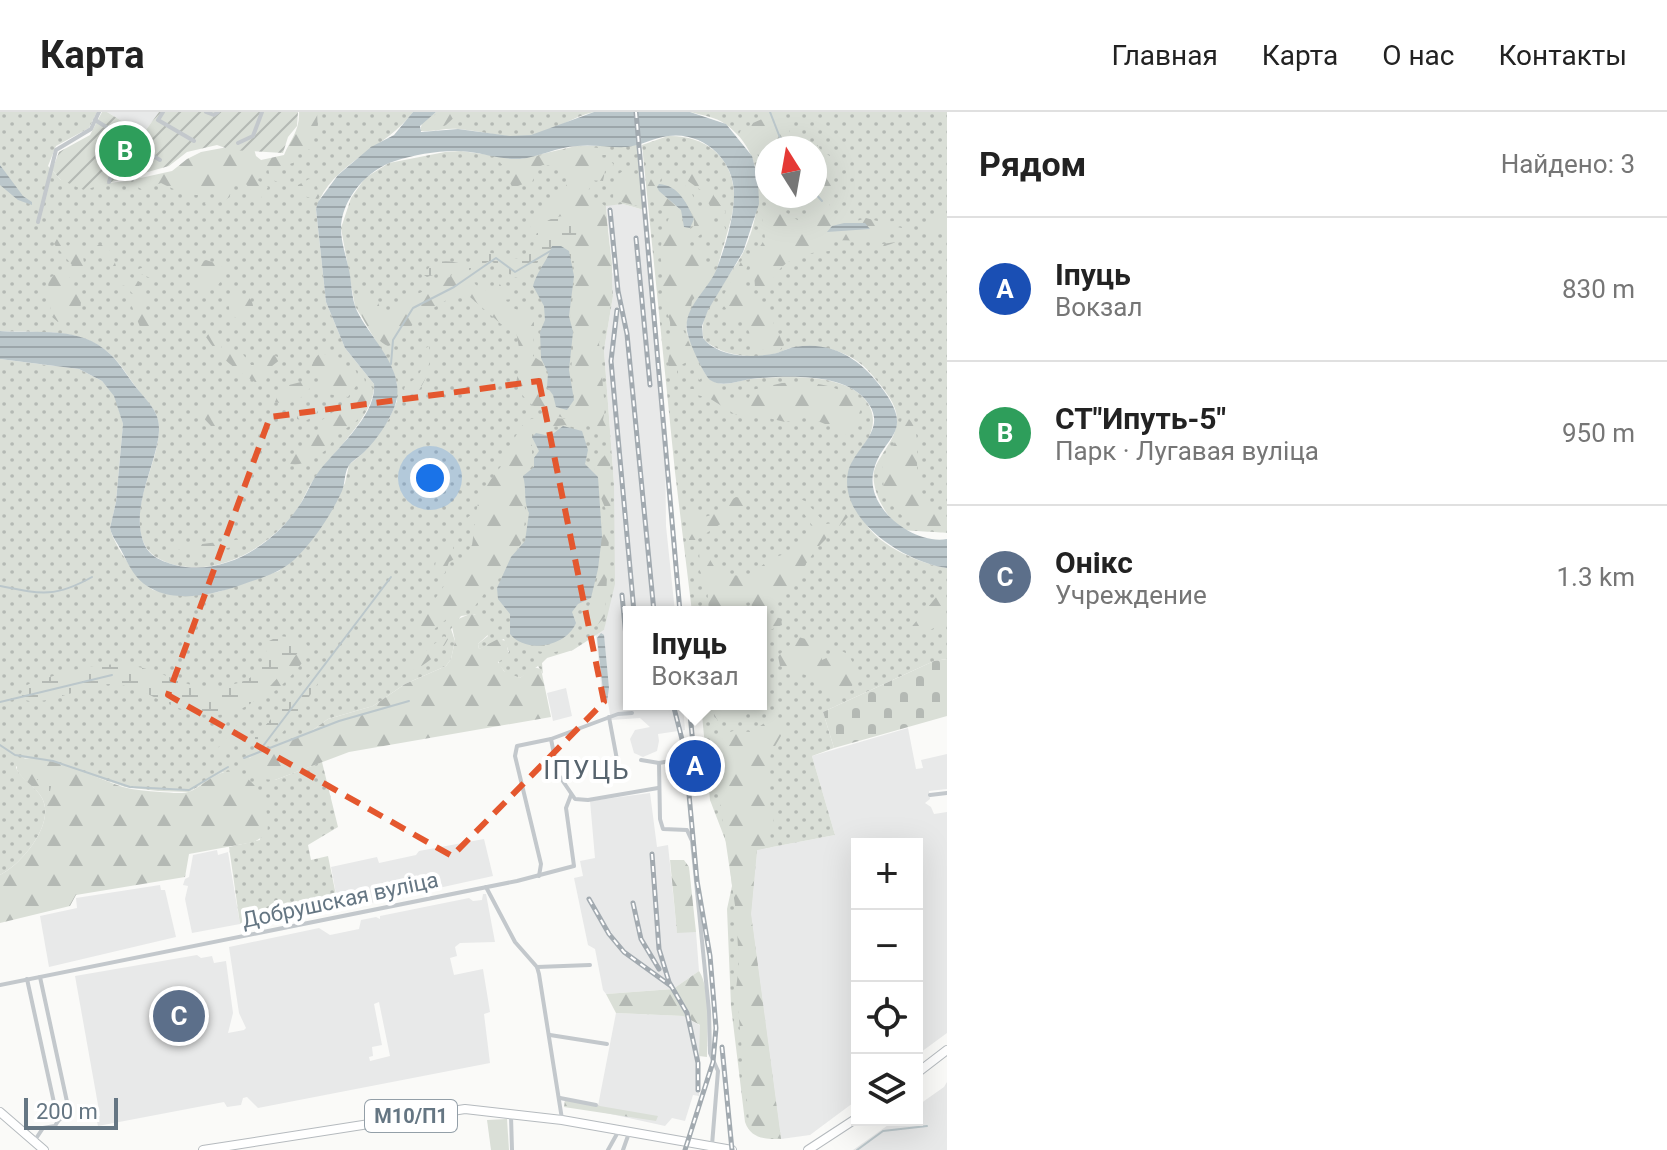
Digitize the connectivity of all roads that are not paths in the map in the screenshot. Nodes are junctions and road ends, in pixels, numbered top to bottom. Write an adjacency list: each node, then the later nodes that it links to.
1 (99, 112): 6 (street)
2 (163, 112): 8 (street)
3 (206, 112): 5 (street)
4 (262, 112): 9 (street)
5 (215, 114)
6 (95, 120): 7 (street); 12 (street)
7 (122, 137): 10 (street); 11 (street)
8 (194, 141)
9 (238, 143)
10 (160, 160)
11 (109, 182)
12 (38, 222)
13 (632, 713): 14 (street)
14 (609, 717): 15 (street); 19 (street)
15 (551, 739): 22 (street); 24 (street)
16 (641, 760): 18 (street)
17 (670, 761): 18 (street)
18 (659, 763): 20 (street)
19 (618, 765)
20 (658, 788): 22 (street); 46 (street)
21 (947, 793): 23 (street)
22 (571, 795): 24 (street, Добрушская вуліца)
23 (930, 795)
24 (539, 876): 25 (street, Добрушская вуліца)
25 (486, 887): 27 (street); 28 (street, Добрушская вуліца)
26 (590, 965): 27 (street)
27 (537, 967): 31 (street)
28 (40, 977): 29 (street, Добрушская вуліца); 40 (street)
29 (27, 979): 30 (street, Добрушская вуліца); 40 (street)
30 (0, 985)
31 (550, 1035): 32 (street); 35 (street)
32 (607, 1044)
33 (947, 1050): 34 (main road)
34 (923, 1068)
35 (560, 1098): 36 (street); 39 (street)
36 (596, 1105)
37 (0, 1112): 45 (main road)
38 (510, 1113): 39 (main road, М10/П1); 44 (main road, М10/П1); 52 (street)
39 (562, 1120): 42 (main road, М10/П1)
40 (58, 1121): 45 (street)
41 (851, 1122): 55 (main road)
42 (620, 1130): 43 (main road, М10/П1); 53 (street)
43 (630, 1131): 47 (main road, М10/П1); 54 (street)
44 (268, 1139): 50 (main road, М10/П1); 51 (street)
45 (34, 1142): 49 (main road)
46 (712, 1145): 47 (main road, М10/П1); 48 (main road, М10/П1)
47 (700, 1146)
48 (725, 1149)
49 (44, 1150)
50 (203, 1150)
51 (269, 1150)
52 (512, 1150)
53 (608, 1150)
54 (623, 1150)
55 (808, 1150)

